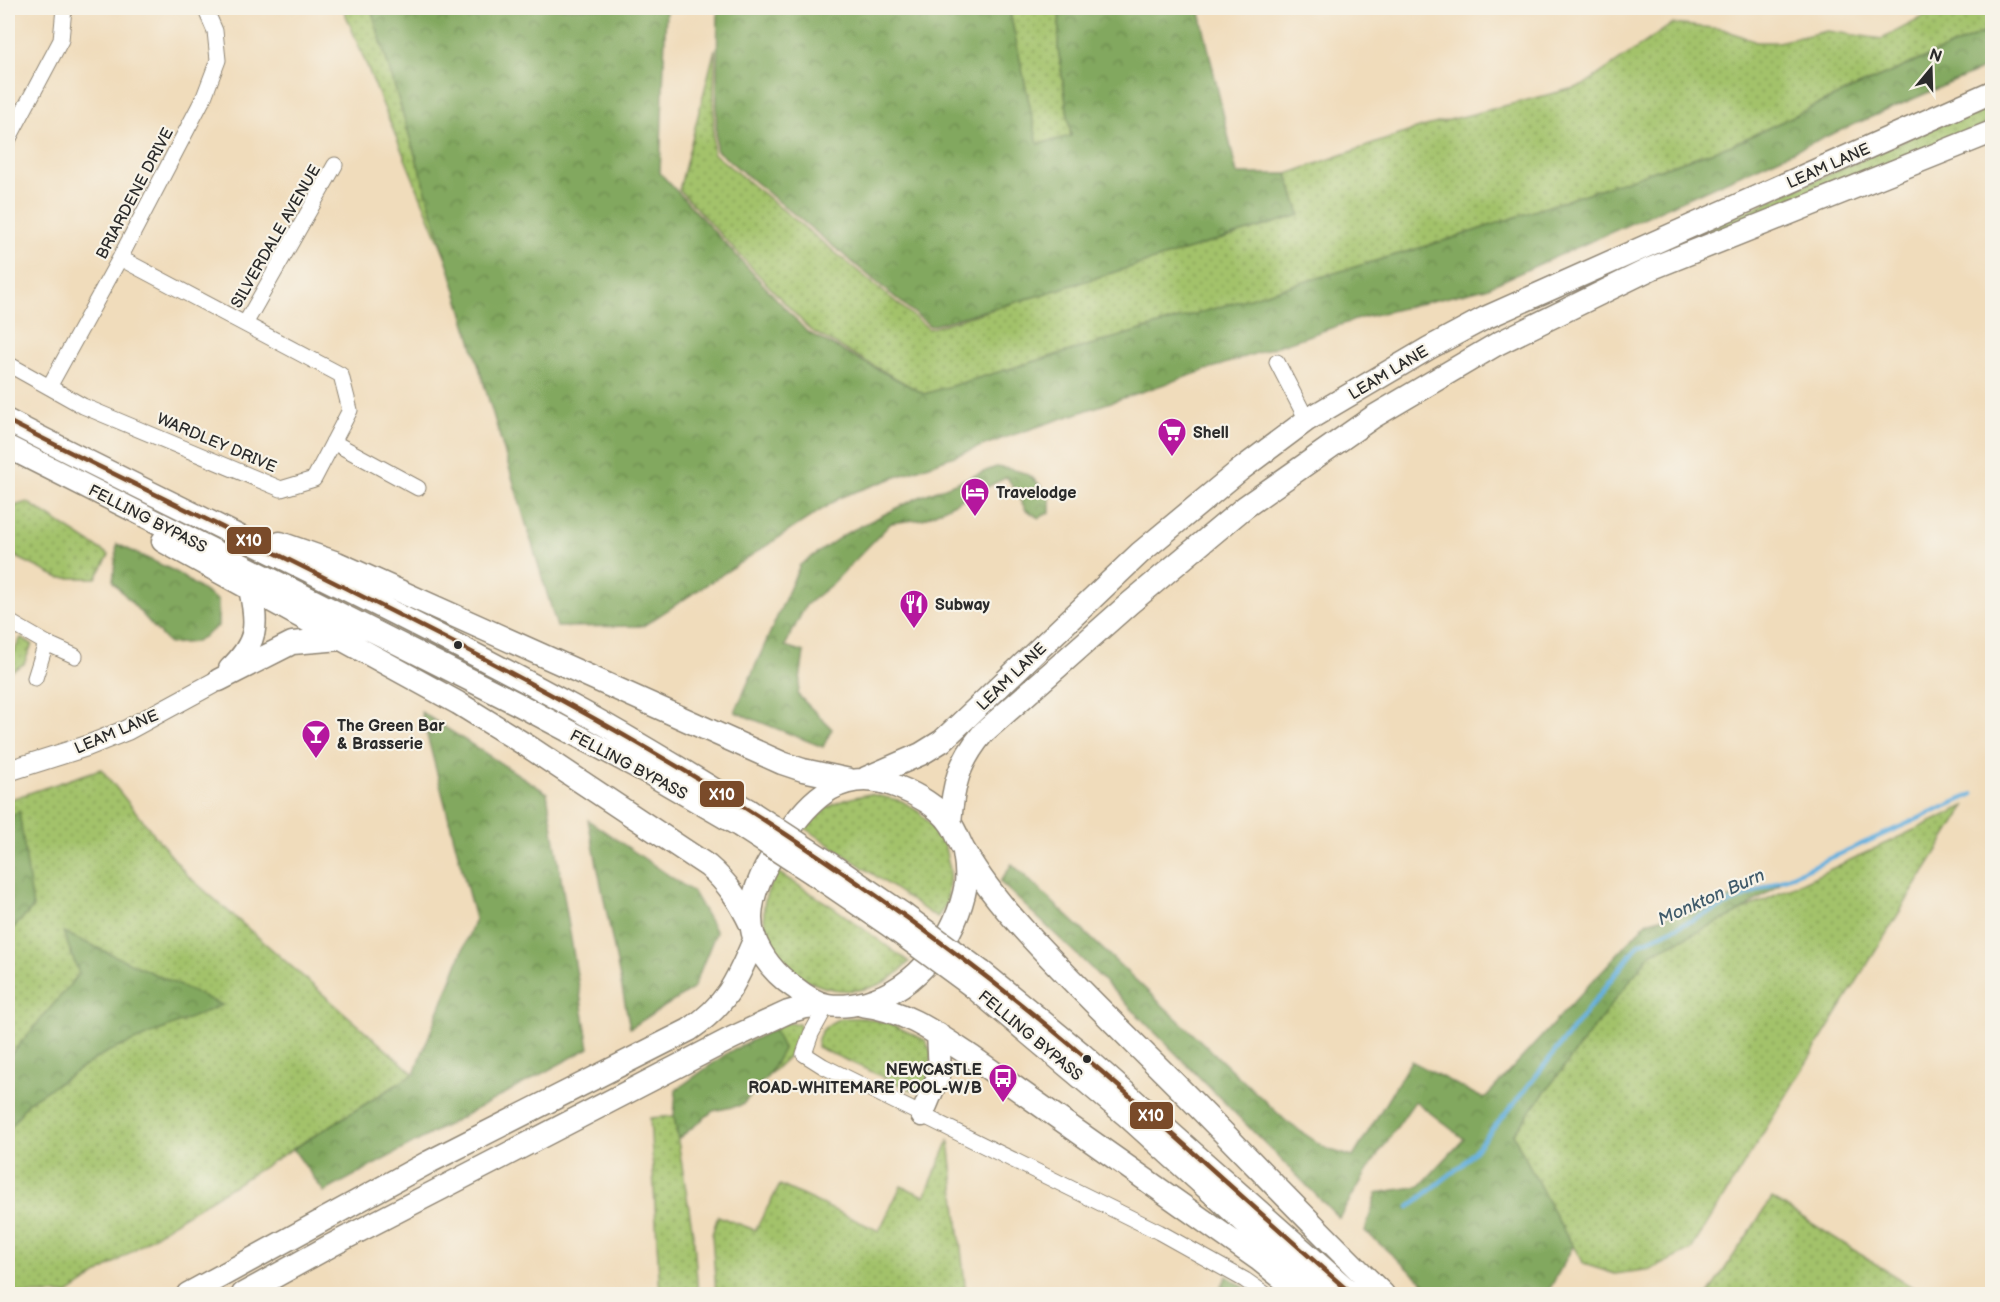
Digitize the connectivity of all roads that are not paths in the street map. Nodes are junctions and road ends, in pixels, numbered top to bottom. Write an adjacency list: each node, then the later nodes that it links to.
1 (64, 8): 4 (street)
2 (204, 8): 7 (street, BRIARDENE DRIVE)
3 (1992, 92): 12 (highway, LEAM LANE)
4 (9, 132)
5 (1992, 132): 29 (highway, LEAM LANE)
6 (335, 165): 8 (street, SILVERDALE AVENUE)
7 (120, 258): 8 (street, WARDLEY DRIVE); 11 (street, BRIARDENE DRIVE)
8 (245, 324): 14 (street, WARDLEY DRIVE)
9 (1277, 362): 12 (street)
10 (8, 364): 11 (street, WARDLEY DRIVE)
11 (49, 387): 14 (street, WARDLEY DRIVE)
12 (1307, 420): 27 (highway, LEAM LANE)
13 (8, 421): 18 (highway, FELLING BYPASS)
14 (333, 442): 16 (street)
15 (8, 447): 17 (highway, FELLING BYPASS)
16 (418, 488)
17 (92, 490): 19 (highway); 28 (highway, FELLING BYPASS)
18 (188, 511): 27 (highway); 28 (highway, FELLING BYPASS)
19 (250, 589): 21 (highway); 25 (highway)
20 (8, 621): 22 (street)
21 (342, 639): 25 (highway); 31 (highway)
22 (46, 643): 23 (street); 24 (street)
23 (75, 656)
24 (35, 678)
25 (219, 680): 26 (main road, LEAM LANE)
26 (8, 771)
27 (858, 779): 29 (highway); 31 (highway, LEAM LANE)
28 (744, 818): 32 (highway, FELLING BYPASS, bridge)
29 (950, 823): 30 (highway)
30 (964, 852): 33 (highway); 43 (highway)
31 (753, 932): 34 (highway); 37 (highway, LEAM LANE)
32 (977, 979): 41 (highway, FELLING BYPASS); 42 (highway, FELLING BYPASS)
33 (856, 1004): 34 (highway); 35 (highway)
34 (827, 1005): 36 (street); 38 (highway)
35 (938, 1034): 36 (highway); 40 (highway)
36 (922, 1115): 39 (street)
37 (188, 1294)
38 (243, 1294)
39 (1264, 1294)
40 (1302, 1294)
41 (1324, 1294)
42 (1352, 1294)
43 (1383, 1294)

